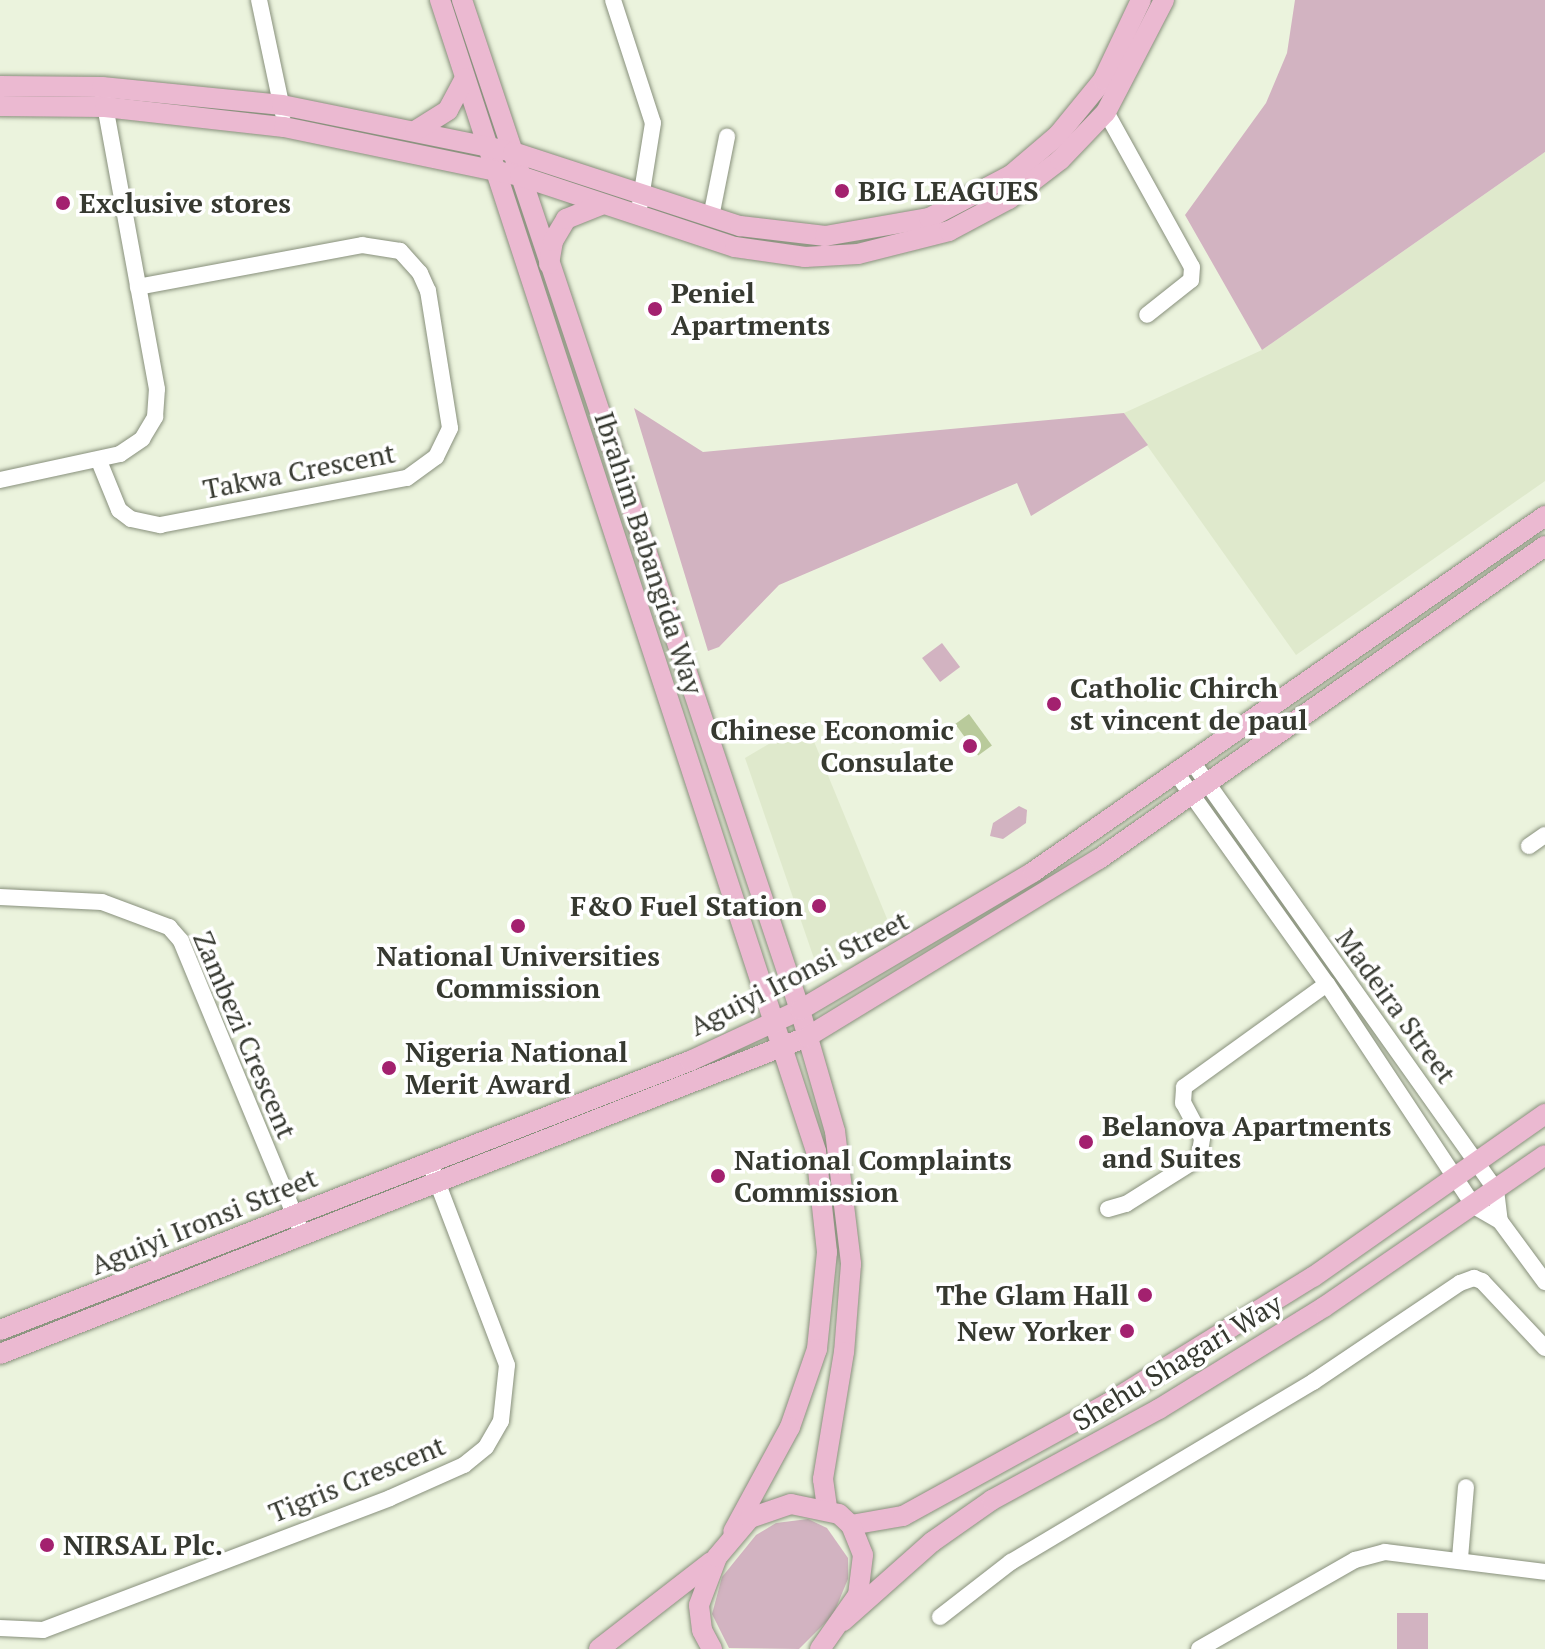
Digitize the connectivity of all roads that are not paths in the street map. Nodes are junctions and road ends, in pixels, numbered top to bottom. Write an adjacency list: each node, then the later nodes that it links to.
1 (259, 0): 10 (street)
2 (440, 0): 7 (main road, Ibrahim Babangida Way)
3 (462, 0): 17 (main road, Ibrahim Babangida Way)
4 (613, 0): 20 (street)
5 (1141, 0): 22 (main road)
6 (1164, 0): 12 (main road)
7 (465, 78): 14 (main road); 16 (main road, Ibrahim Babangida Way)
8 (0, 86): 9 (main road)
9 (103, 97): 10 (main road); 11 (main road); 13 (main road); 25 (street)
10 (282, 105): 13 (street); 14 (main road)
11 (0, 106)
12 (1106, 112): 23 (main road); 26 (street)
13 (284, 127): 18 (main road)
14 (415, 131): 16 (main road)
15 (727, 137): 22 (street)
16 (486, 146): 17 (main road); 18 (main road, Ibrahim Babangida Way)
17 (513, 152): 19 (main road, Ibrahim Babangida Way); 20 (main road)
18 (493, 170): 19 (main road); 38 (main road, Ibrahim Babangida Way)
19 (520, 176): 21 (main road); 24 (main road, Ibrahim Babangida Way)
20 (642, 197): 22 (main road); 23 (street)
21 (600, 205): 23 (main road); 24 (main road)
22 (711, 217)
23 (637, 218)
24 (549, 264): 37 (main road, Ibrahim Babangida Way)
25 (138, 287): 27 (street); 27 (street, Takwa Crescent)
26 (1147, 315)
27 (99, 461): 28 (street)
28 (0, 480)
29 (1545, 516): 31 (main road, Aguiyi Ironsi Street)
30 (1545, 546): 32 (main road, Aguiyi Ironsi Street)
31 (1185, 768): 32 (street); 37 (main road, Aguiyi Ironsi Street)
32 (1200, 789): 36 (street); 39 (main road, Aguiyi Ironsi Street); 44 (street, Madeira Street)
33 (1545, 835): 34 (street)
34 (1529, 846)
35 (0, 897): 50 (street, Zambezi Crescent)
36 (1327, 984): 45 (street); 49 (street)
37 (800, 1010): 38 (main road, Aguiyi Ironsi Street); 39 (main road, Ibrahim Babangida Way)
38 (774, 1021): 40 (main road, Ibrahim Babangida Way); 43 (main road, Aguiyi Ironsi Street)
39 (807, 1037): 40 (main road, Aguiyi Ironsi Street); 58 (main road, Ibrahim Babangida Way)
40 (783, 1049): 46 (main road, Aguiyi Ironsi Street); 60 (main road, Ibrahim Babangida Way)
41 (1545, 1114): 44 (main road, Shehu Shagari Way)
42 (1545, 1155): 47 (main road, Shehu Shagari Way)
43 (429, 1160): 46 (street, Tigris Crescent); 50 (main road, Aguiyi Ironsi Street)
44 (1476, 1162): 45 (main road, Shehu Shagari Way); 47 (street, Madeira Street)
45 (1454, 1178): 48 (street); 59 (main road, Shehu Shagari Way)
46 (438, 1181): 52 (main road, Aguiyi Ironsi Street); 65 (street, Tigris Crescent)
47 (1496, 1190): 48 (main road, Shehu Shagari Way); 51 (street, Madeira Street)
48 (1474, 1206): 51 (street); 66 (main road, Shehu Shagari Way)
49 (1108, 1209)
50 (294, 1212): 52 (street, Zambezi Crescent); 54 (main road, Aguiyi Ironsi Street)
51 (1500, 1221): 53 (street, Madeira Street)
52 (302, 1235): 56 (main road, Aguiyi Ironsi Street)
53 (1545, 1282)
54 (0, 1330)
55 (1545, 1348): 64 (street)
56 (0, 1354)
57 (1466, 1487): 62 (street)
58 (827, 1508): 59 (main road); 60 (main road)
59 (851, 1525): 66 (main road)
60 (733, 1532): 61 (main road, Ibrahim Babangida Way)
61 (717, 1557): 67 (main road); 68 (main road)
62 (1460, 1558): 63 (street); 69 (street)
63 (1545, 1572)
64 (940, 1617)
65 (0, 1628)
66 (831, 1638)
67 (599, 1649)
68 (712, 1649)
69 (1199, 1649)

